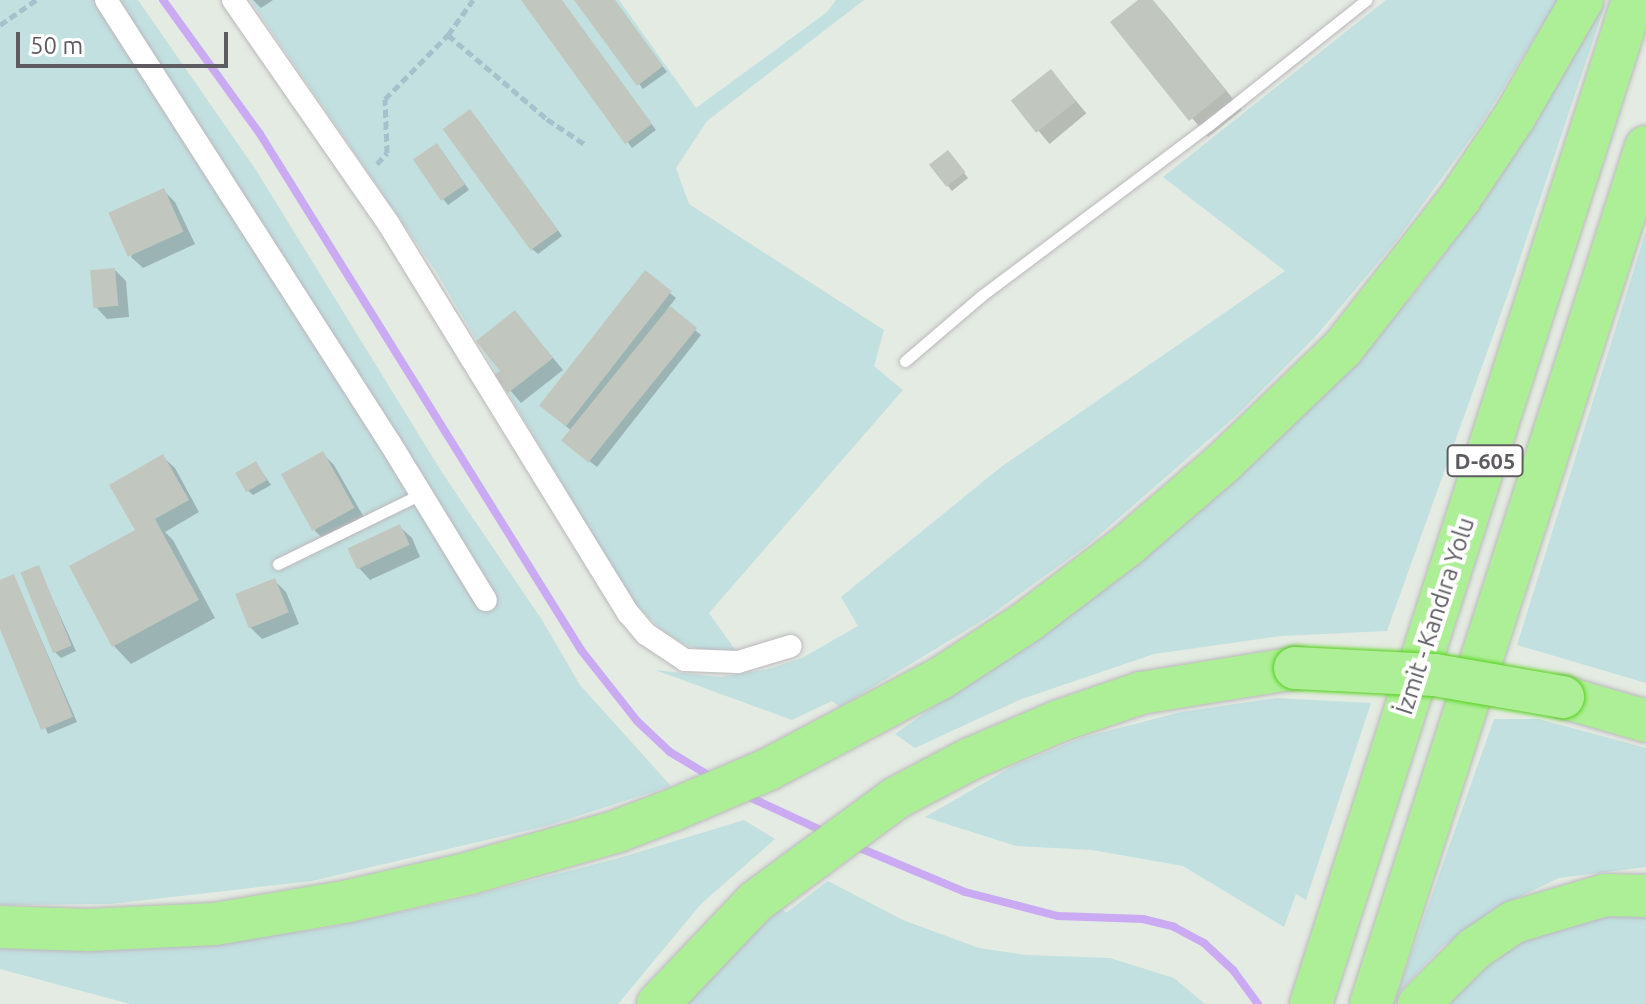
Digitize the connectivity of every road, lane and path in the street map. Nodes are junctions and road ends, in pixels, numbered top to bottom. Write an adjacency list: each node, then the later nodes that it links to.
1 (36, 0): 8 (path)
2 (106, 0): 14 (street)
3 (233, 0): 12 (street)
4 (473, 0): 9 (path)
5 (1366, 0): 13 (lane)
6 (1582, 0): 20 (highway)
7 (1633, 0): 22 (highway, İzmit - Kandıra Yolu / D-605)
8 (0, 25)
9 (448, 35): 10 (path); 12 (path)
10 (586, 145)
11 (1646, 147): 23 (highway, D-605)
12 (357, 179): 17 (street)
13 (905, 361)
14 (421, 494): 15 (lane); 16 (street)
15 (278, 564)
16 (486, 600)
17 (791, 646)
18 (1646, 721): 21 (highway, bridge)
19 (1646, 896): 24 (highway)
20 (0, 927)
21 (658, 1004)
22 (1311, 1004)
23 (1371, 1004)
24 (1419, 1004)

